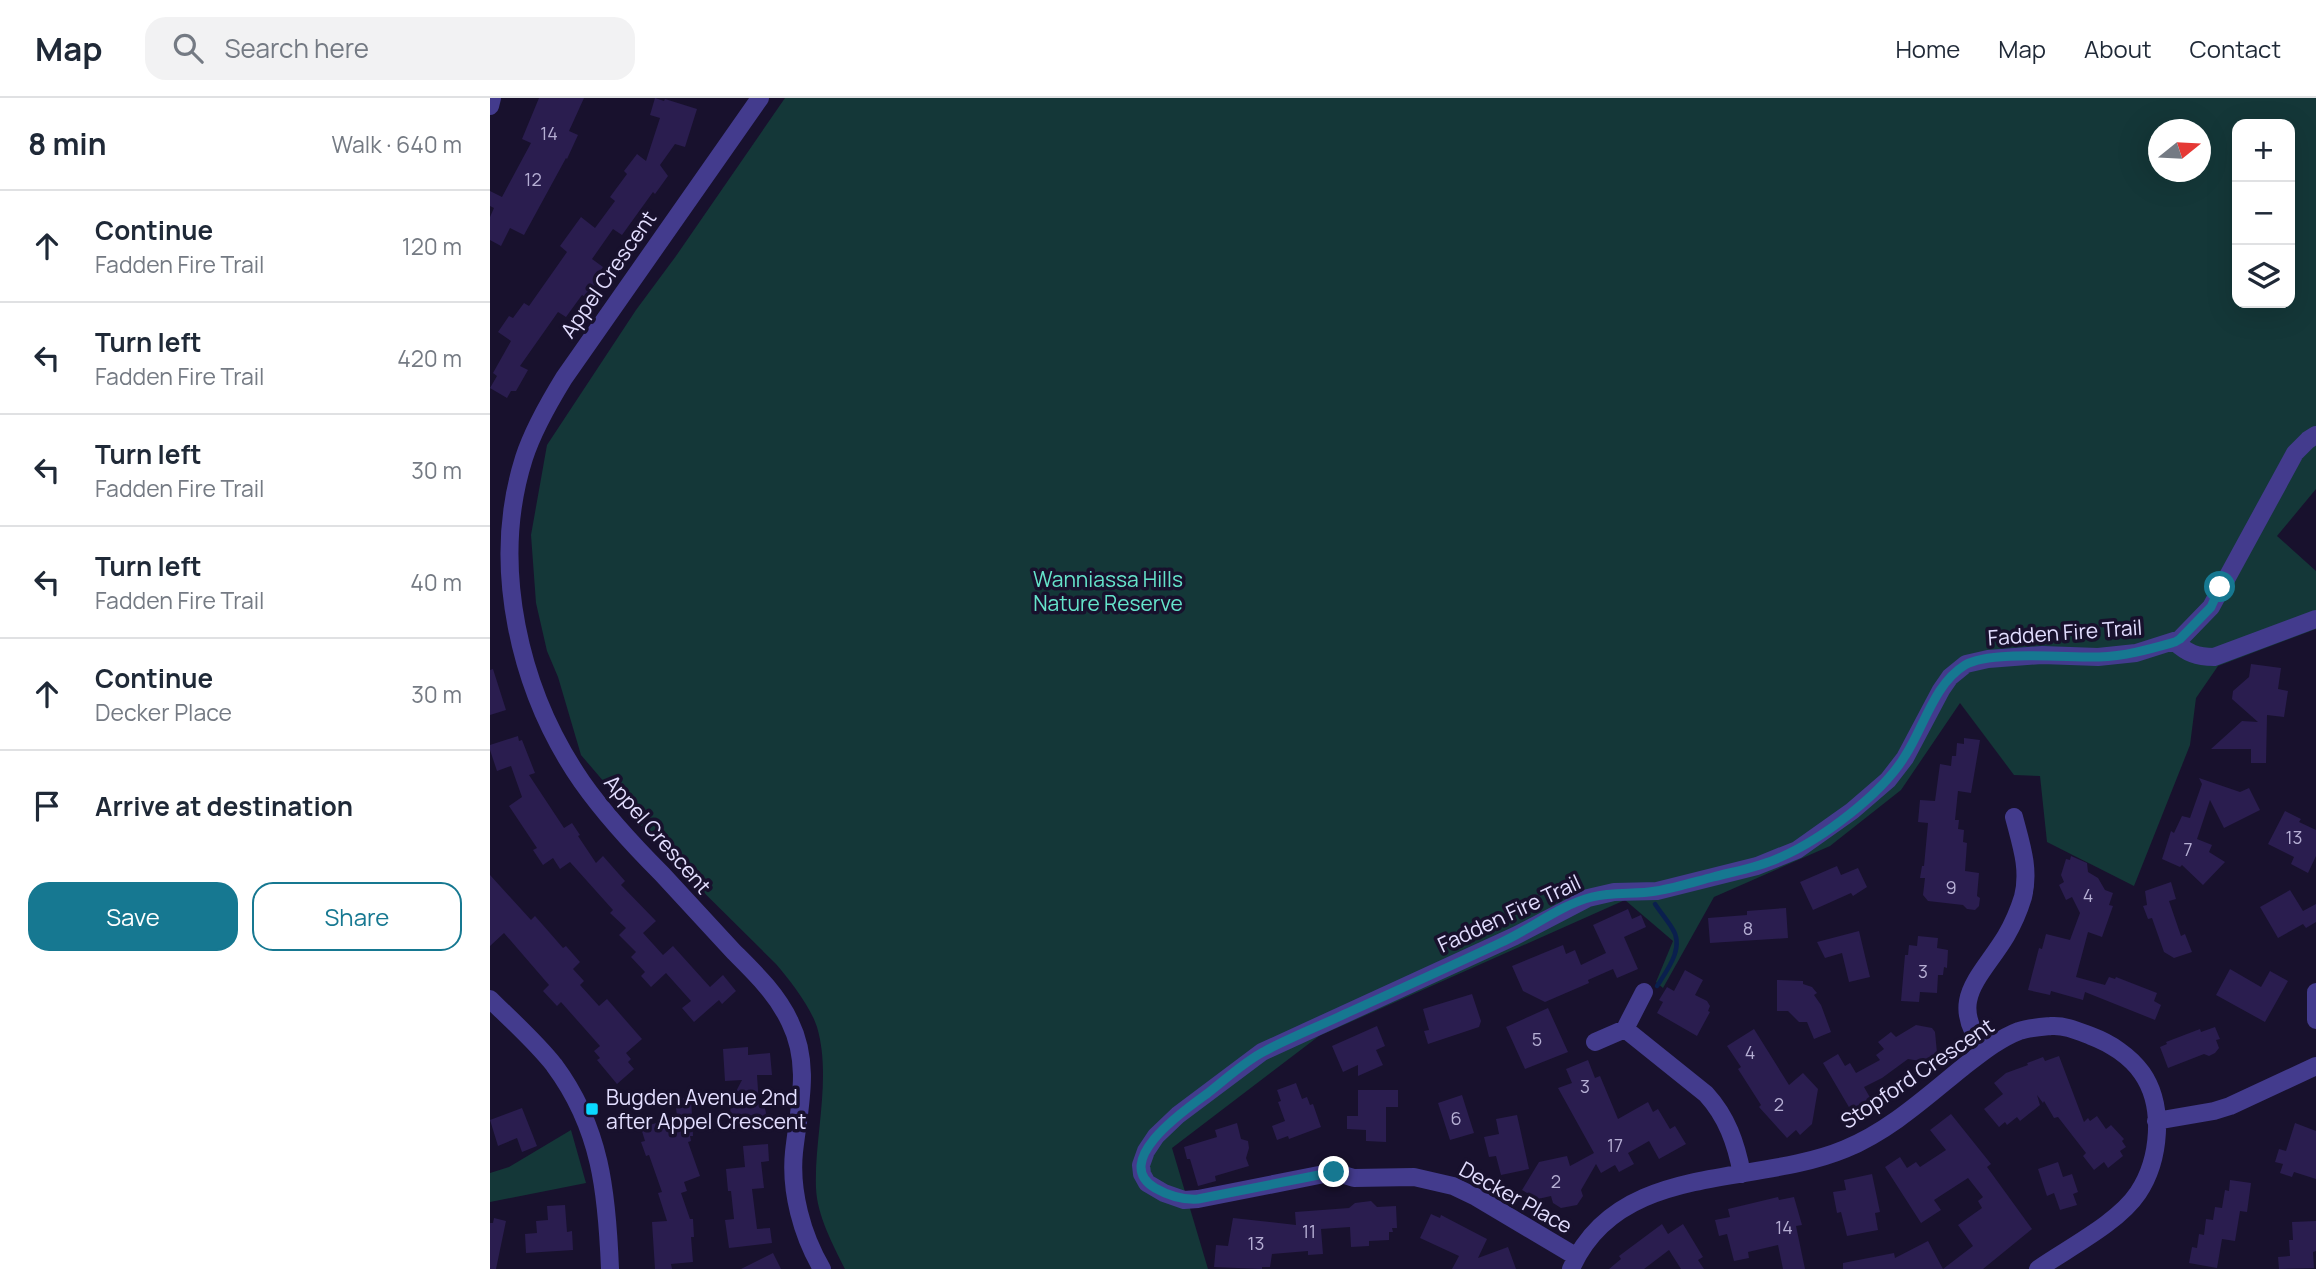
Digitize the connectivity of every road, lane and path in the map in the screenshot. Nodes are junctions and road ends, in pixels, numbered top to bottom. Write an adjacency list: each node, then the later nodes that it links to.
1 (492, 98): 3 (street)
2 (760, 98): 21 (street, Appel Crescent)
3 (490, 106)
4 (2316, 435): 6 (street, Fadden Fire Trail)
5 (2316, 619): 6 (street)
6 (2175, 642): 18 (street, Fadden Fire Trail)
7 (2014, 817): 14 (street)
8 (1644, 992): 12 (street)
9 (2316, 992): 11 (street)
10 (490, 999): 20 (street)
11 (2316, 1020)
12 (1625, 1028): 13 (street); 17 (street)
13 (1595, 1042)
14 (1985, 1050): 16 (street, Stopford Crescent); 17 (street, Stopford Crescent)
15 (2316, 1066): 16 (street)
16 (2156, 1121): 22 (street, Stopford Crescent)
17 (1742, 1174): 19 (street, Stopford Crescent)
18 (1266, 1186): 19 (street, Decker Place)
19 (1574, 1263)
20 (610, 1269)
21 (821, 1269)
22 (2038, 1269)

